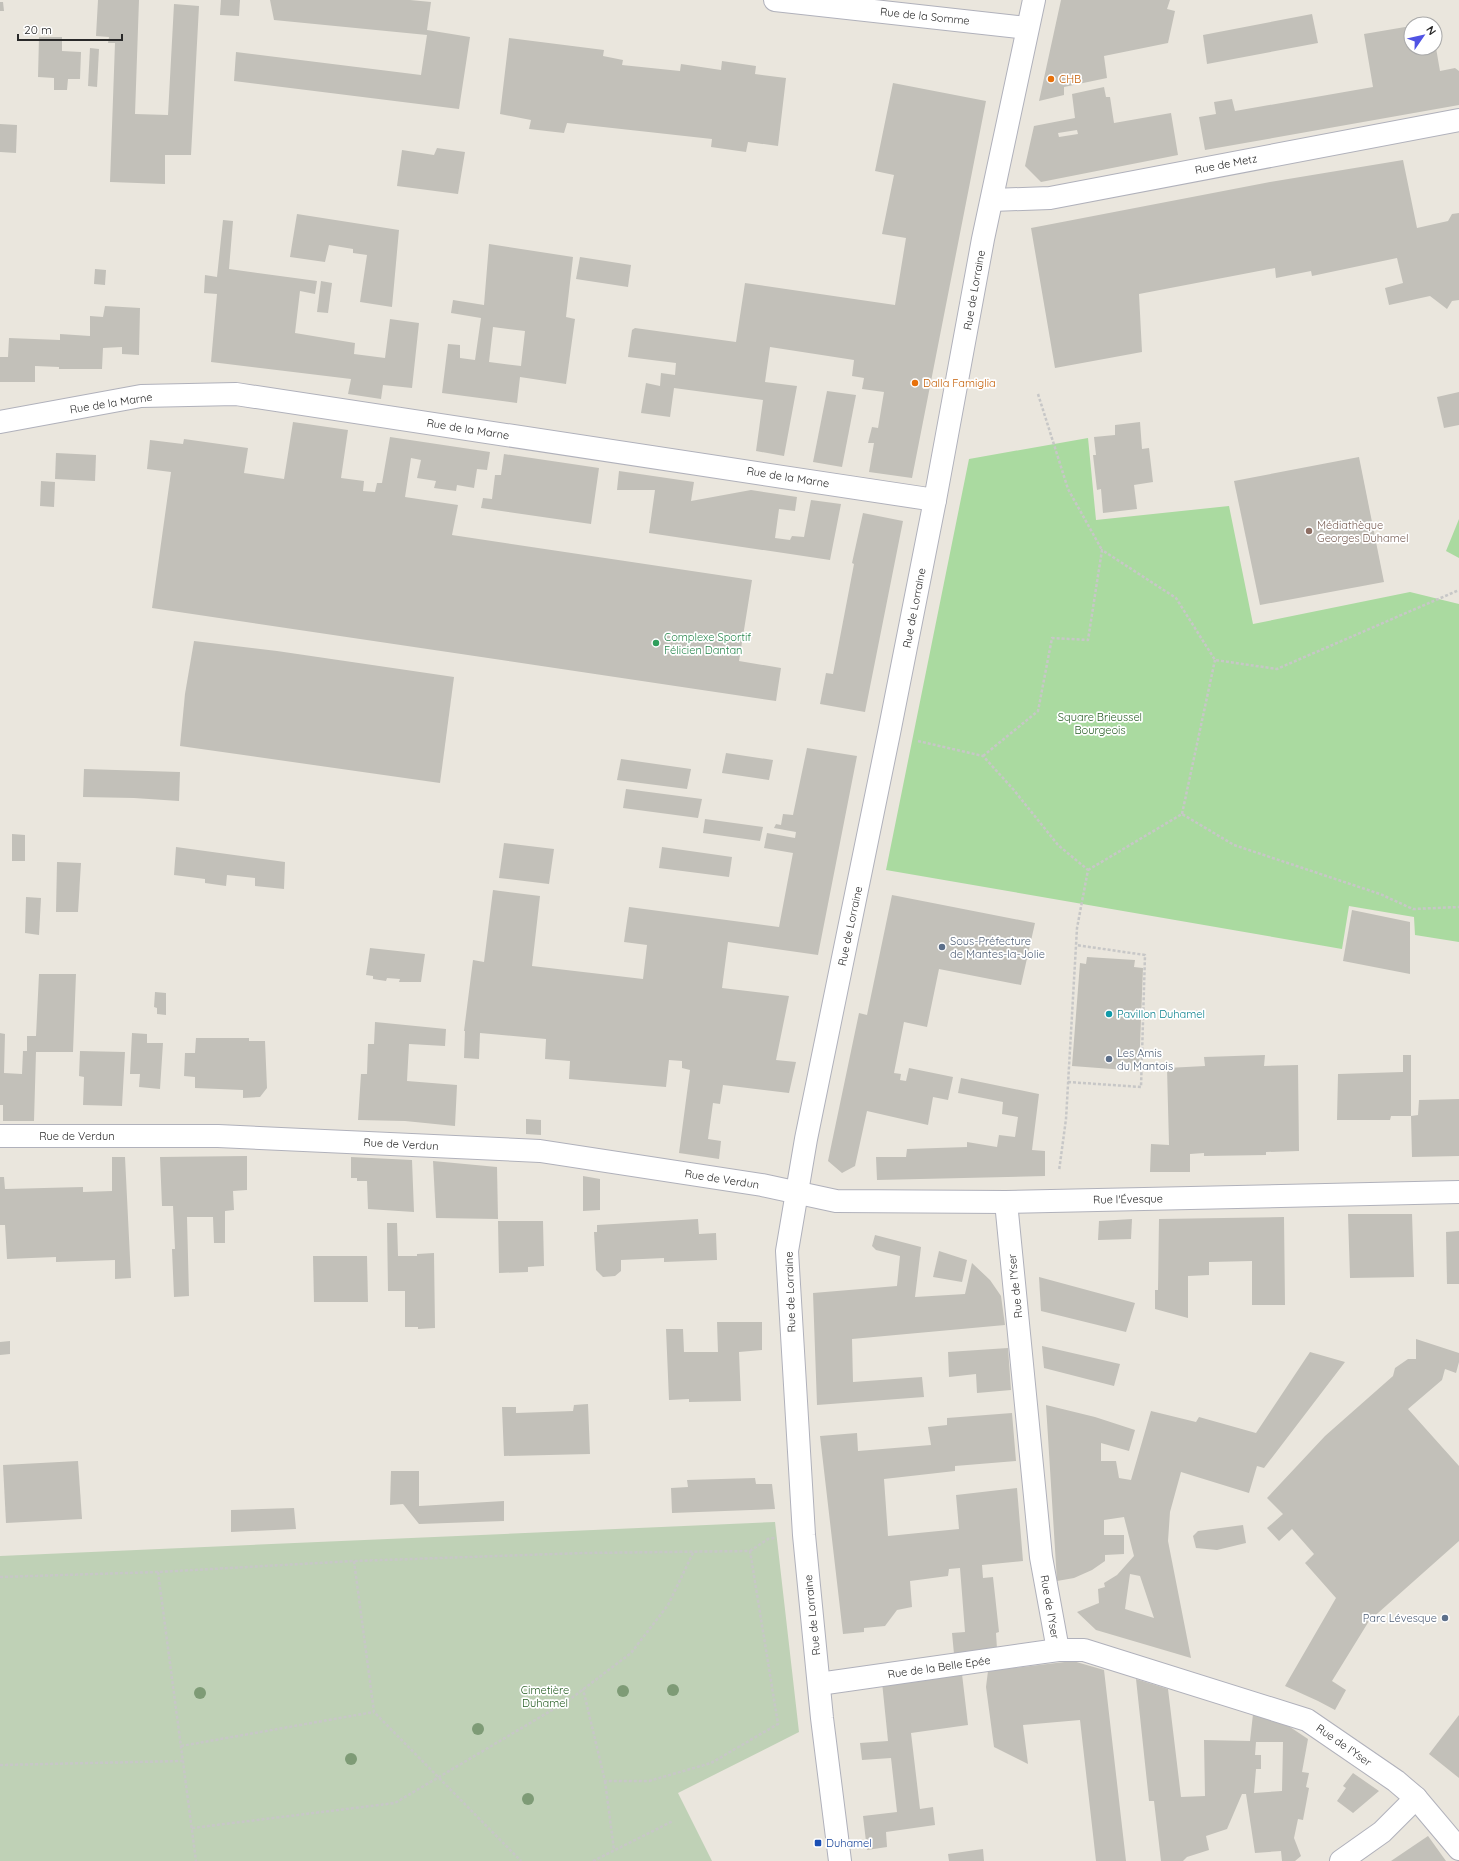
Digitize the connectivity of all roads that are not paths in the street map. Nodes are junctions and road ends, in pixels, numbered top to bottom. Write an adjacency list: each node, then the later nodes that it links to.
1 (775, 0): 3 (street, Rue de la Somme)
2 (1034, 0): 3 (street, Rue de Lorraine)
3 (1028, 28): 5 (street, Rue de Lorraine)
4 (1459, 120): 5 (street, Rue de Metz)
5 (992, 200): 7 (street, Rue de Lorraine)
6 (0, 422): 7 (street, Rue de la Marne)
7 (935, 500): 10 (street, Rue de Lorraine)
8 (0, 1136): 10 (street, Rue de Verdun)
9 (1459, 1192): 11 (street, Rue l'Évesque)
10 (798, 1193): 11 (street, Rue l'Évesque); 13 (street, Rue de Lorraine)
11 (1006, 1202): 12 (street, Rue de l'Yser)
12 (1058, 1650): 13 (street, Rue de la Belle Epée); 14 (street, Rue de l'Yser)
13 (819, 1684): 16 (street, Rue de Lorraine)
14 (1416, 1798): 15 (street, Rue de l'Yser); 17 (street)
15 (1459, 1849)
16 (840, 1861)
17 (1341, 1861)

